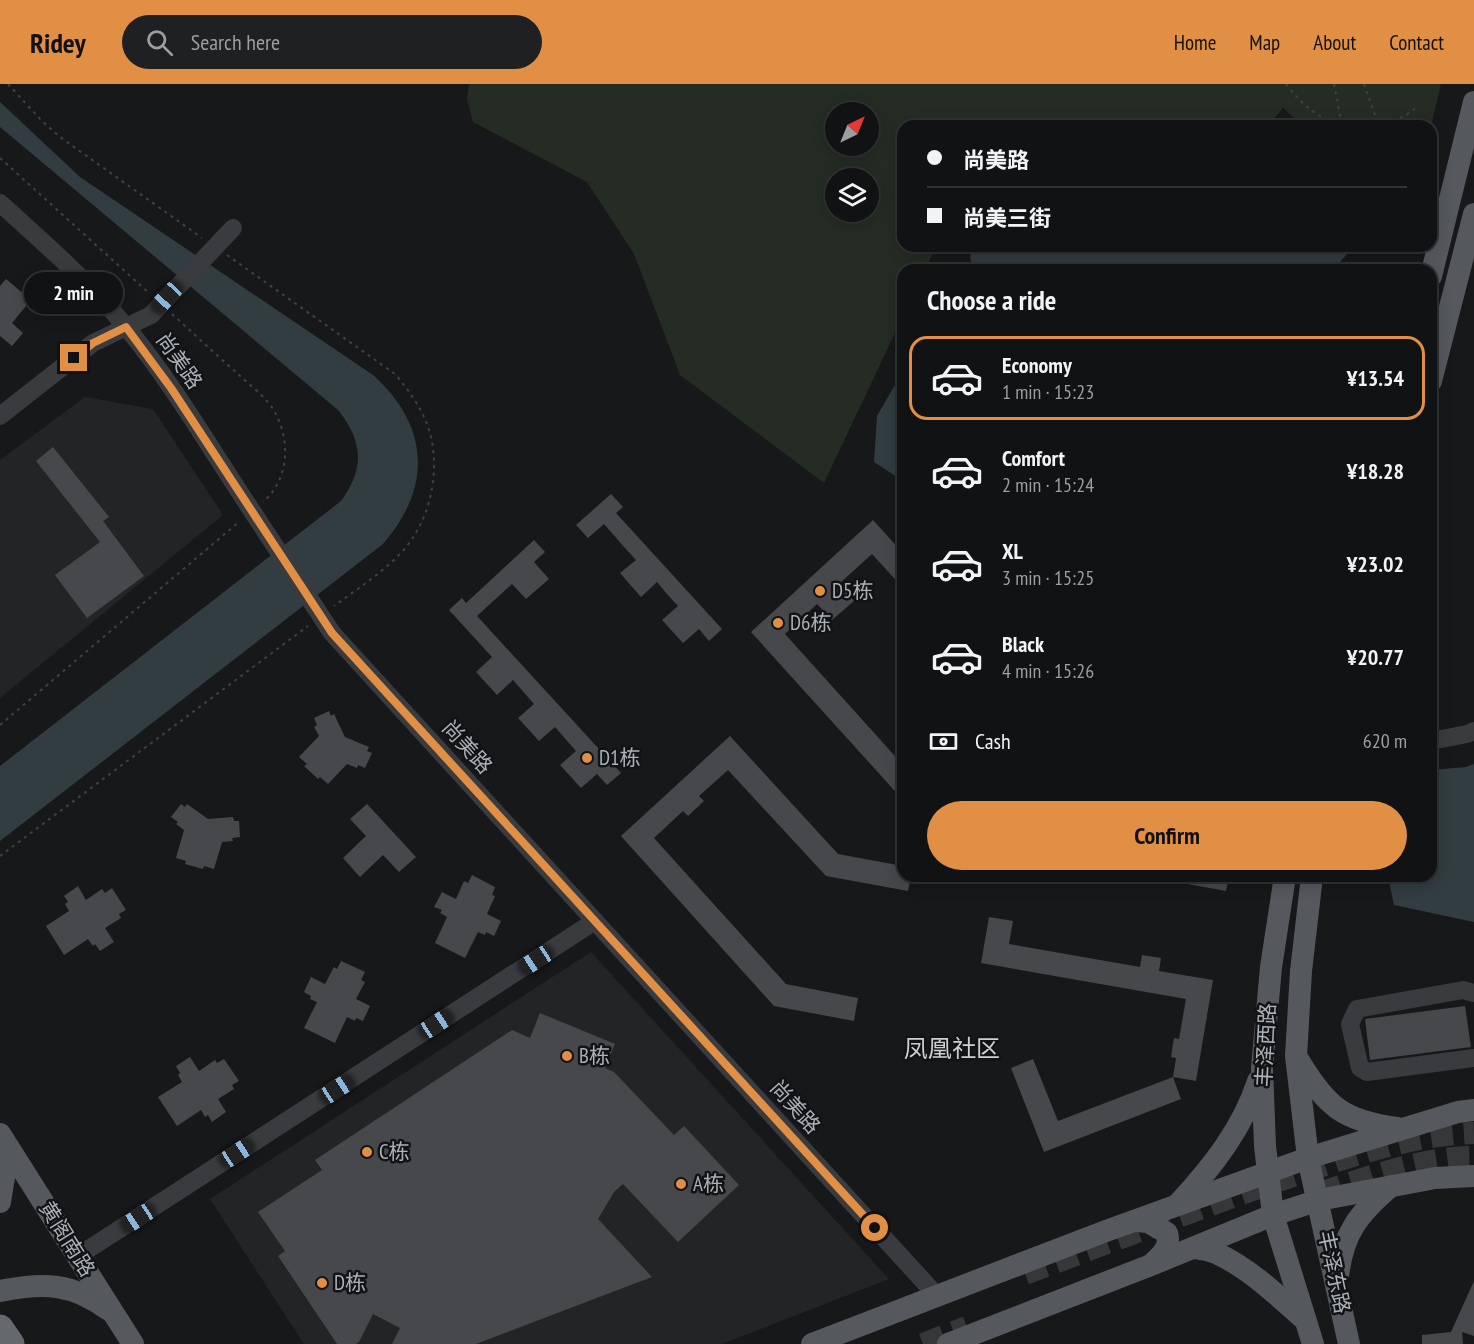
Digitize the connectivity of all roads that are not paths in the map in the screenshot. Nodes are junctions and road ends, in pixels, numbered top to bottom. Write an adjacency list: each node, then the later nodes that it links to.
1 (1474, 102): 5 (main road)
2 (0, 203): 6 (street, 尚美路)
3 (1474, 214): 7 (main road)
4 (233, 228): 6 (street, bridge)
5 (1437, 252)
6 (126, 327): 8 (street); 13 (street, 尚美路, bridge)
7 (1437, 358)
8 (0, 416)
9 (1474, 730): 10 (street)
10 (1437, 740)
11 (1284, 882): 17 (main road, 丰泽西路)
12 (1311, 882): 15 (main road, 丰泽西路)
13 (595, 921): 31 (street); 35 (street, 尚美路)
14 (1474, 993): 16 (street)
15 (1296, 1056): 19 (main road); 21 (main road, 丰泽西路)
16 (1474, 1058)
17 (1262, 1068): 22 (main road, 丰泽西路); 27 (main road)
18 (1474, 1110): 19 (main road)
19 (1404, 1129): 21 (main road)
20 (2, 1136): 26 (main road); 31 (main road, 黄阁南路)
21 (1308, 1158): 22 (main road); 25 (main road, 丰泽西路)
22 (1268, 1173): 27 (main road); 28 (main road, 丰泽西路)
23 (1474, 1176): 24 (main road)
24 (1393, 1185): 25 (main road); 33 (main road)
25 (1319, 1200): 28 (main road); 33 (main road, 丰泽东路)
26 (0, 1202)
27 (1175, 1206): 29 (main road)
28 (1273, 1215): 30 (main road); 37 (main road, 丰泽东路)
29 (1136, 1221): 32 (main road); 35 (main road)
30 (1195, 1248): 32 (main road); 37 (main road)
31 (78, 1257): 36 (main road, 黄阁南路)
32 (1151, 1265): 42 (main road)
33 (1337, 1286): 44 (main road, 丰泽东路)
34 (0, 1291): 36 (main road)
35 (937, 1296): 41 (main road)
36 (115, 1314): 40 (main road, 黄阁南路)
37 (1305, 1320): 43 (main road, 丰泽东路)
38 (0, 1328): 39 (highway)
39 (10, 1344)
40 (133, 1344)
41 (812, 1344)
42 (948, 1344)
43 (1313, 1344)
44 (1349, 1344)

